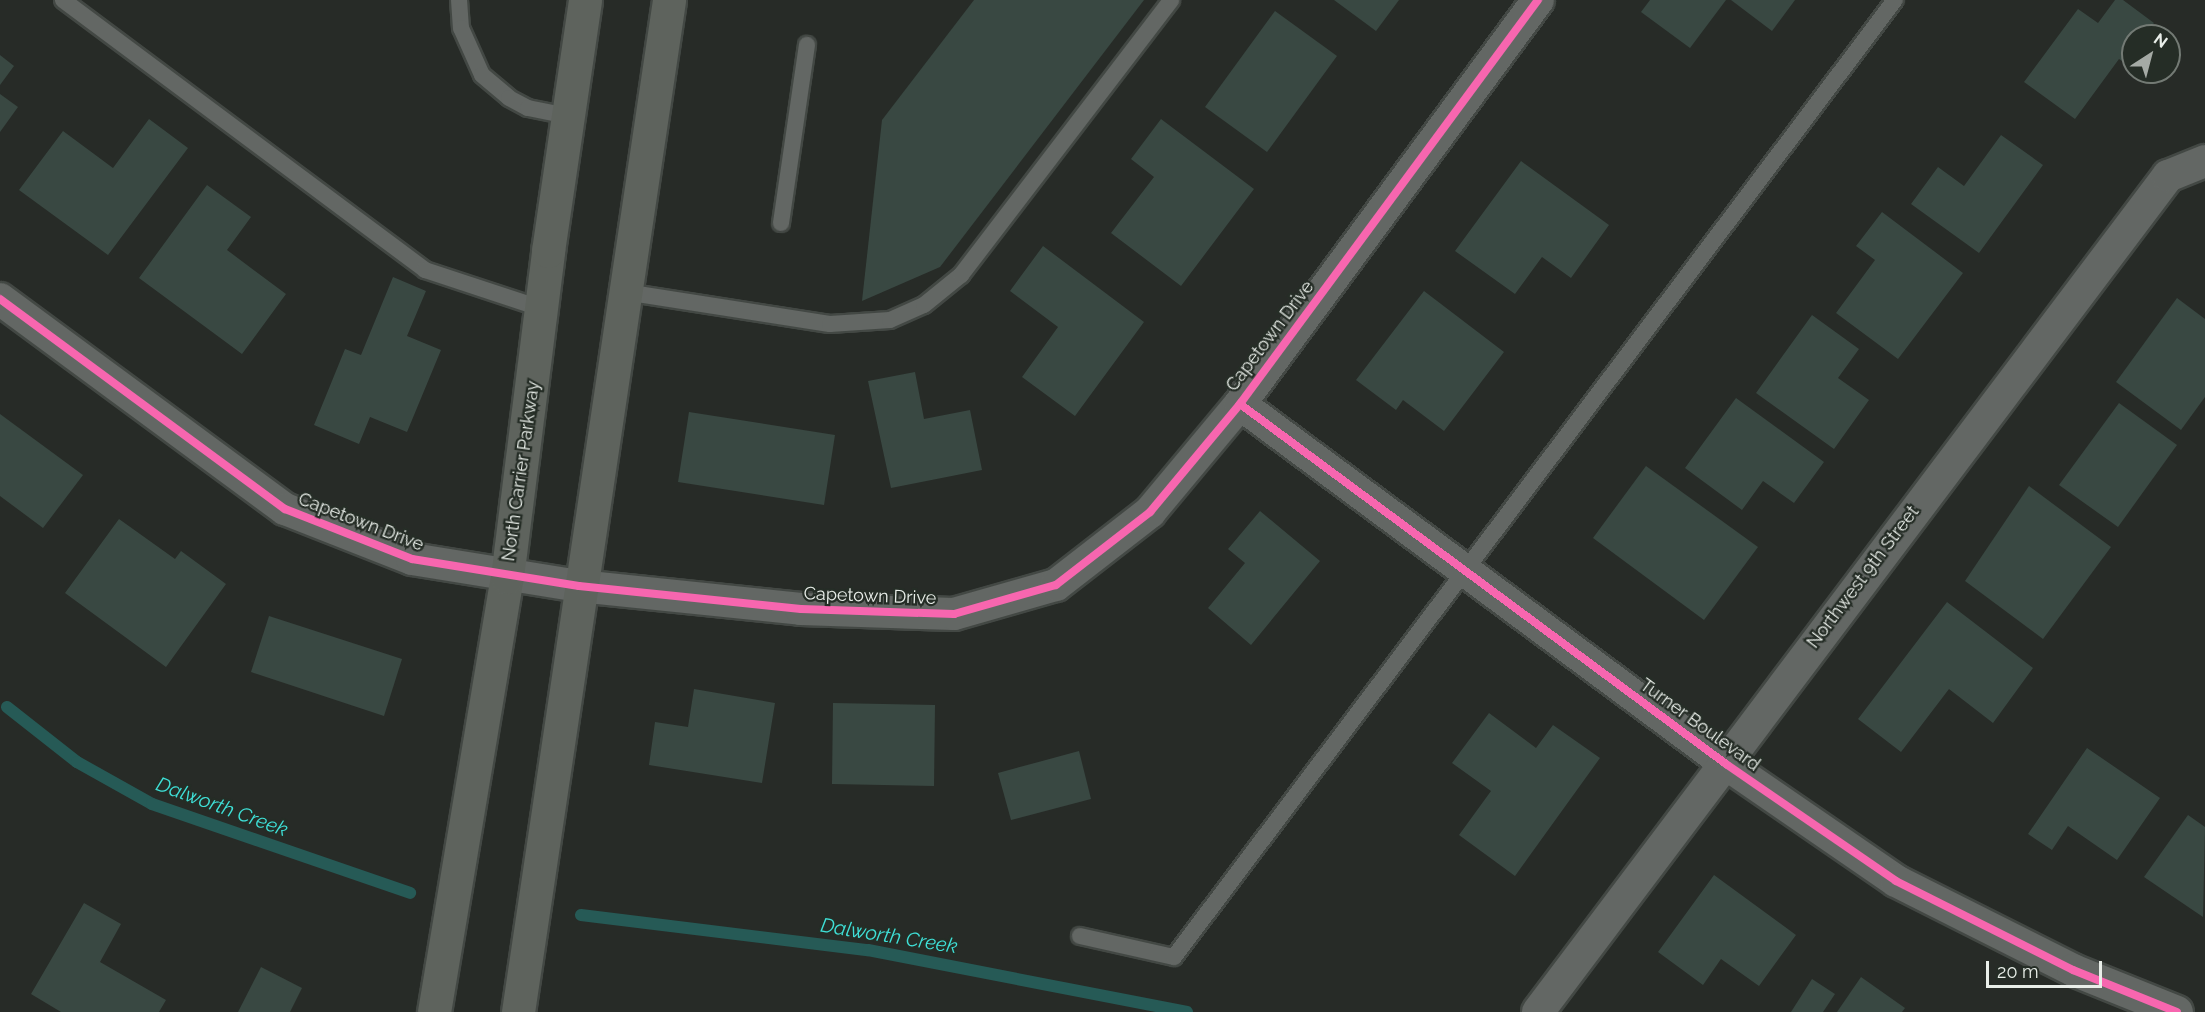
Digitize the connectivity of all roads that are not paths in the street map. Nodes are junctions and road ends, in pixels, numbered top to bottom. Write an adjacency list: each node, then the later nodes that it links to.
1 (63, 0): 14 (lane)
2 (459, 0): 9 (lane)
3 (585, 0): 9 (main road, North Carrier Parkway)
4 (669, 0): 12 (main road)
5 (1171, 0): 12 (lane)
6 (1538, 0): 15 (street, Capetown Drive)
7 (1895, 0): 16 (lane)
8 (807, 45): 11 (lane)
9 (568, 116): 14 (main road, North Carrier Parkway)
10 (2205, 160): 19 (street, Northwest 9th Street)
11 (781, 223)
12 (625, 292): 18 (main road)
13 (0, 299): 17 (street, Capetown Drive)
14 (543, 309): 17 (main road, North Carrier Parkway)
15 (1239, 404): 16 (street, Turner Boulevard); 18 (street, Capetown Drive)
16 (1464, 570): 19 (street, Turner Boulevard); 20 (lane)
17 (507, 577): 18 (street, Capetown Drive); 21 (main road, North Carrier Parkway)
18 (579, 586): 22 (main road)
19 (1726, 764): 23 (street, Northwest 9th Street); 24 (street, Turner Boulevard)
20 (1080, 936)
21 (434, 1012)
22 (518, 1012)
23 (1538, 1012)
24 (2177, 1012)

